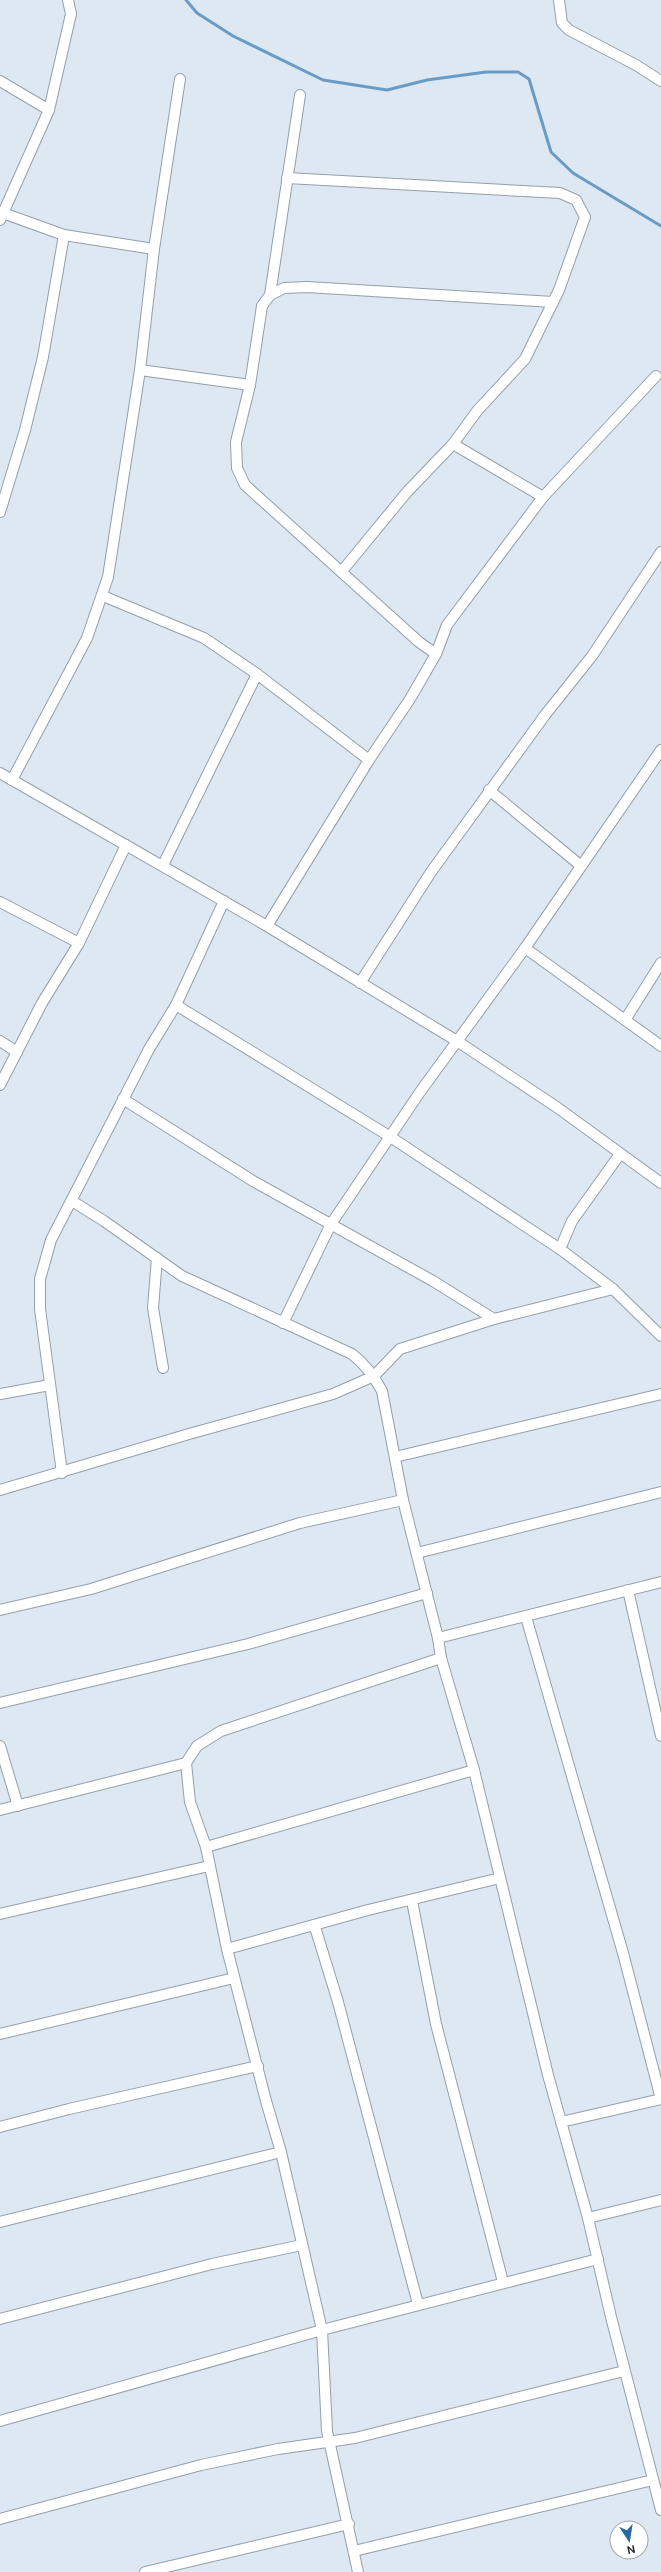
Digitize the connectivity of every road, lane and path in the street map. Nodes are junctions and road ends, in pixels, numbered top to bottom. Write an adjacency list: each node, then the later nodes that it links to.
1 (559, 0): 4 (street)
2 (69, 1): 7 (street)
3 (180, 79): 11 (street)
4 (661, 80)
5 (0, 81): 7 (street)
6 (300, 95): 8 (street)
7 (49, 110): 9 (street)
8 (287, 178): 12 (street); 13 (street)
9 (1, 215): 10 (street)
10 (64, 235): 11 (street); 19 (street)
11 (154, 249): 14 (street)
12 (270, 295): 13 (street); 16 (street)
13 (553, 302): 17 (street)
14 (140, 370): 16 (street); 22 (street)
15 (656, 376): 18 (street)
16 (250, 385): 21 (street)
17 (454, 444): 18 (street); 21 (street)
18 (543, 497): 23 (street)
19 (0, 512)
20 (661, 552): 29 (street)
21 (342, 571): 23 (street)
22 (103, 596): 24 (street); 28 (street)
23 (436, 654): 26 (street)
24 (257, 674): 26 (street); 31 (street)
25 (661, 750): 32 (street)
26 (369, 760): 35 (street)
27 (0, 773): 28 (street)
28 (12, 780): 30 (street)
29 (489, 790): 32 (street); 39 (street)
30 (126, 845): 31 (street); 36 (street)
31 (163, 865): 33 (street)
32 (580, 865): 37 (street)
33 (224, 901): 35 (street); 40 (street)
34 (0, 902): 36 (street)
35 (267, 926): 39 (street)
36 (78, 942): 45 (street)
37 (525, 948): 41 (street); 43 (street)
38 (661, 963): 41 (street)
39 (360, 983): 43 (street)
40 (176, 1005): 47 (street); 48 (street)
41 (625, 1020): 44 (street)
42 (0, 1041): 45 (street)
43 (458, 1041): 48 (street); 49 (street)
44 (661, 1046)
45 (17, 1052): 46 (street)
46 (0, 1085)
47 (123, 1099): 51 (street); 52 (street)
48 (389, 1136): 52 (street); 53 (street)
49 (620, 1154): 50 (street); 53 (street)
50 (661, 1183)
51 (72, 1202): 54 (street); 61 (street)
52 (331, 1224): 56 (street); 57 (street)
53 (560, 1249): 55 (street)
54 (157, 1258): 57 (street); 59 (street)
55 (613, 1289): 56 (street); 58 (street)
56 (494, 1319): 60 (street)
57 (283, 1323): 60 (street)
58 (661, 1336)
59 (163, 1368)
60 (374, 1376): 64 (street); 65 (street)
61 (50, 1385): 62 (street); 65 (street)
62 (0, 1394)
63 (661, 1394): 64 (street)
64 (395, 1457): 68 (street)
65 (62, 1473): 66 (street)
66 (0, 1490)
67 (661, 1492): 69 (street)
68 (403, 1500): 69 (street); 73 (street)
69 (417, 1554): 72 (street)
70 (661, 1582): 71 (street)
71 (628, 1590): 74 (street); 78 (street)
72 (427, 1593): 75 (street); 77 (street)
73 (0, 1610)
74 (526, 1617): 75 (street); 94 (street)
75 (438, 1638): 76 (street)
76 (440, 1658): 80 (street); 81 (street)
77 (0, 1703)
78 (661, 1736)
79 (0, 1746): 82 (street)
80 (186, 1763): 82 (street); 84 (street)
81 (474, 1770): 84 (street); 86 (street)
82 (18, 1806): 83 (street)
83 (0, 1810)
84 (206, 1847): 85 (street)
85 (209, 1866): 88 (street); 90 (street)
86 (500, 1878): 87 (street); 95 (street)
87 (412, 1901): 89 (street); 103 (street)
88 (0, 1914)
89 (314, 1927): 90 (street); 104 (street)
90 (227, 1949): 91 (street)
91 (234, 1978): 92 (street); 93 (street)
92 (0, 2034)
93 (258, 2066): 96 (street); 97 (street)
94 (661, 2099): 95 (street)
95 (561, 2122): 99 (street)
96 (0, 2127)
97 (281, 2152): 100 (street); 101 (street)
98 (661, 2200): 99 (street)
99 (588, 2218): 102 (street)
100 (0, 2222)
101 (302, 2245): 105 (street); 106 (street)
102 (598, 2259): 103 (street); 107 (street)
103 (503, 2282): 104 (street)
104 (418, 2304): 106 (street)
105 (0, 2319)
106 (322, 2330): 108 (street); 109 (street)
107 (624, 2371): 109 (street); 110 (street)
108 (0, 2422)
109 (330, 2441): 112 (street); 113 (street)
110 (653, 2480): 111 (street); 114 (street)
111 (661, 2510)
112 (0, 2518)
113 (349, 2524): 114 (street); 115 (street)
114 (354, 2551): 116 (street)
115 (145, 2572)
116 (358, 2572)

